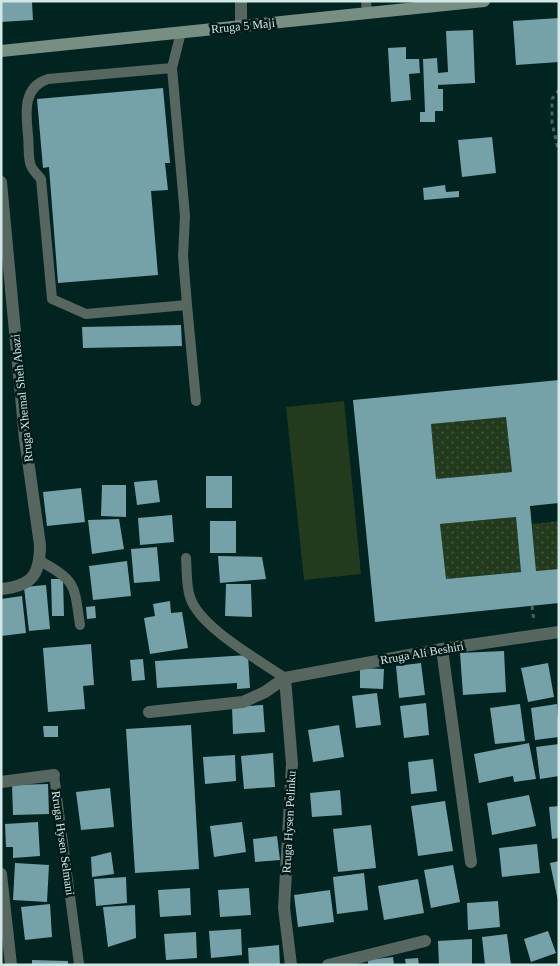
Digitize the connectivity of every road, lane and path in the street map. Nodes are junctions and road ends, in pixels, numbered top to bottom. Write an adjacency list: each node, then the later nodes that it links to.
1 (241, 1): 5 (street)
2 (477, 1): 3 (main road, Rruga 5 Maji); 4 (main road, Rruga 5 Maji)
3 (484, 1)
4 (367, 7): 5 (main road, Rruga 5 Maji)
5 (241, 26): 6 (main road, Rruga 5 Maji)
6 (181, 32): 7 (main road, Rruga 5 Maji); 8 (lane)
7 (1, 51)
8 (172, 68): 12 (lane); 12 (lane)
9 (559, 90): 10 (path)
10 (559, 153)
11 (1, 182): 15 (street, Rruga Xhemal Sheh Abazi)
12 (187, 304): 13 (lane)
13 (196, 401)
14 (186, 558): 22 (lane)
15 (40, 561): 16 (street); 19 (lane)
16 (1, 589)
17 (532, 606): 18 (path)
18 (533, 614)
19 (80, 625)
20 (559, 632): 21 (street, Rruga Ali Beshiri)
21 (442, 649): 22 (street, Rruga Ali Beshiri); 26 (street)
22 (285, 678): 23 (street, Rruga Ali Beshiri); 31 (street, Rruga Hysen Pelinku)
23 (149, 712)
24 (54, 775): 25 (street, Rruga Hysen Selmani); 29 (lane, Rruga Hysen Selmani)
25 (1, 782)
26 (471, 862)
27 (1, 874): 30 (street)
28 (425, 941): 32 (street)
29 (79, 964)
30 (11, 965)
31 (291, 965)
32 (328, 965)

